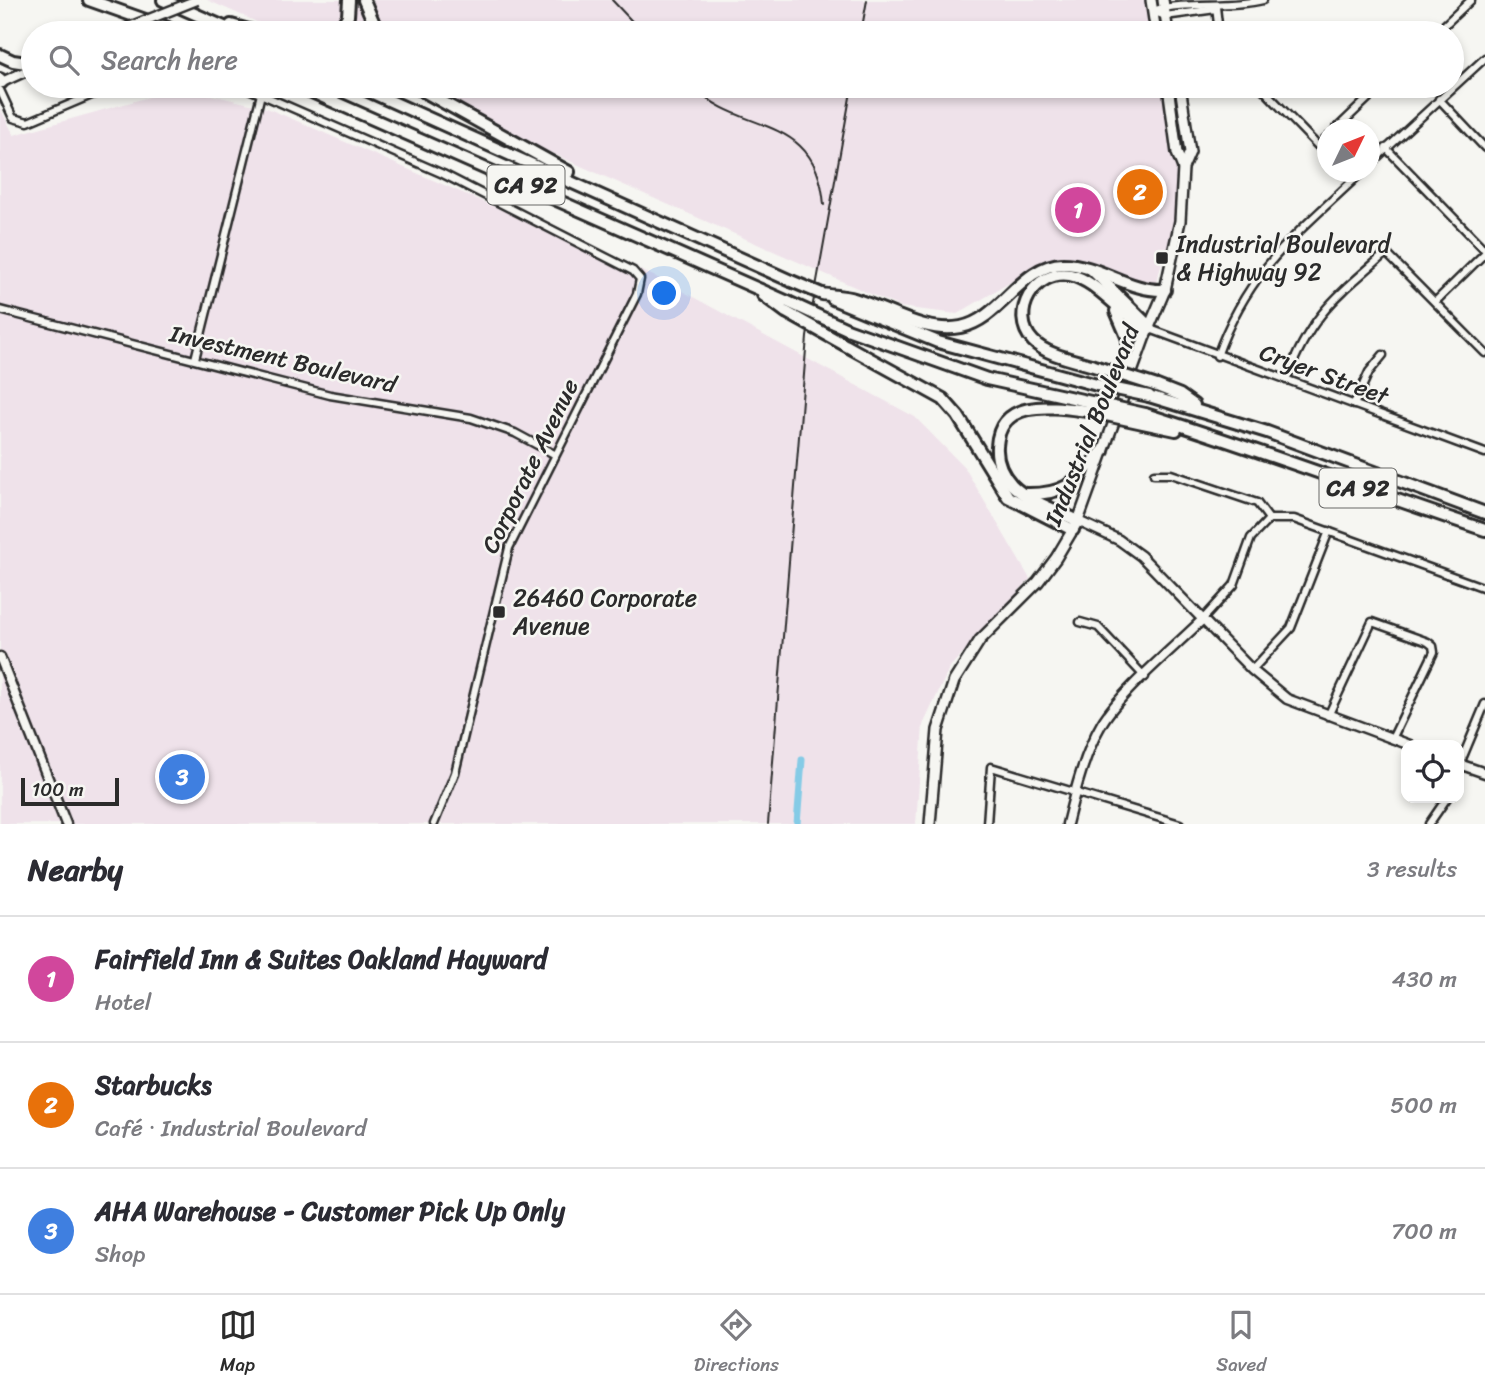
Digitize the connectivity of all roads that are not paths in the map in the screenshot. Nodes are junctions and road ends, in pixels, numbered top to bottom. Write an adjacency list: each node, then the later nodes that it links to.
1 (89, 0): 17 (highway)
2 (107, 0): 18 (highway)
3 (197, 0): 11 (street, bridge)
4 (349, 0): 21 (highway)
5 (364, 0): 22 (highway)
6 (1151, 0): 13 (main road)
7 (1263, 0): 10 (street)
8 (1471, 0): 24 (street)
9 (1192, 2): 10 (street); 12 (street); 15 (street)
10 (1215, 4): 15 (street)
11 (166, 5): 14 (highway); 16 (street, bridge)
12 (1164, 8): 13 (street); 15 (street)
13 (1152, 11): 23 (main road)
14 (193, 13): 19 (highway); 20 (highway)
15 (1188, 13)
16 (136, 21)
17 (146, 21)
18 (152, 21)
19 (211, 21)
20 (219, 21)
21 (345, 21)
22 (373, 21)
23 (1154, 21)
24 (1449, 21)
25 (0, 55): 27 (highway)
26 (1485, 58): 29 (street)
27 (21, 63)
28 (21, 72): 30 (street)
29 (1464, 76)
30 (0, 83): 31 (street)
31 (84, 98)
32 (260, 98): 62 (street)
33 (272, 98): 69 (street, Corporate Avenue)
34 (325, 98): 56 (highway, CA 92)
35 (384, 98): 49 (highway, CA 92)
36 (434, 98): 49 (highway)
37 (1170, 98): 47 (main road, Industrial Boulevard)
38 (1182, 98): 47 (main road, Industrial Boulevard)
39 (1272, 98): 43 (street)
40 (1368, 98): 42 (street)
41 (1438, 99): 44 (street); 45 (street)
42 (1346, 119)
43 (1317, 145)
44 (1485, 148)
45 (1386, 149): 46 (street); 50 (street)
46 (1380, 155)
47 (1183, 168): 52 (main road, Industrial Boulevard)
48 (1352, 182): 61 (street)
49 (623, 203): 54 (highway, CA 92, bridge)
50 (1485, 251): 55 (street)
51 (1093, 271): 52 (highway); 54 (highway); 58 (highway)
52 (1165, 290): 58 (main road, Industrial Boulevard)
53 (1106, 298): 58 (highway); 64 (highway); 67 (highway, bridge)
54 (851, 302): 67 (highway, CA 92, bridge)
55 (1435, 302): 59 (street); 63 (street)
56 (787, 307): 66 (highway, CA 92, bridge); 75 (highway, bridge)
57 (0, 310): 62 (street, Investment Boulevard)
58 (1150, 329): 61 (street, Cryer Street); 64 (main road, Industrial Boulevard)
59 (1485, 353)
60 (1383, 355): 65 (street)
61 (1217, 356): 63 (street, Cryer Street)
62 (195, 359): 69 (street, Investment Boulevard)
63 (1286, 380): 65 (street, Cryer Street)
64 (1128, 385): 68 (main road, Industrial Boulevard)
65 (1354, 405): 70 (street, Cryer Street)
66 (1090, 407): 72 (highway); 76 (highway, CA 92, bridge)
67 (1202, 411): 73 (highway, CA 92)
68 (1103, 451): 72 (highway); 75 (main road, Industrial Boulevard)
69 (554, 453): 94 (street, Corporate Avenue)
70 (1485, 453)
71 (1154, 474): 74 (street)
72 (1023, 494): 75 (highway)
73 (1485, 513)
74 (1269, 519): 77 (street); 79 (street)
75 (1076, 525): 79 (street); 95 (main road, Industrial Boulevard)
76 (1483, 530)
77 (1329, 531): 78 (street); 82 (street)
78 (1485, 588)
79 (1203, 619): 82 (street); 83 (street)
80 (1080, 622): 83 (street)
81 (0, 657): 93 (street)
82 (1252, 670): 85 (street)
83 (1145, 677): 91 (street)
84 (1485, 704): 88 (street)
85 (1328, 716): 86 (street); 86 (street)
86 (1392, 739): 87 (street)
87 (1401, 742)
88 (1464, 753)
89 (1464, 766): 90 (street)
90 (1485, 772)
91 (1077, 792): 96 (street); 97 (street); 98 (street)
92 (1444, 803): 99 (street)
93 (66, 824)
94 (434, 824)
95 (930, 824)
96 (987, 824)
97 (1068, 824)
98 (1180, 824)
99 (1429, 824)

